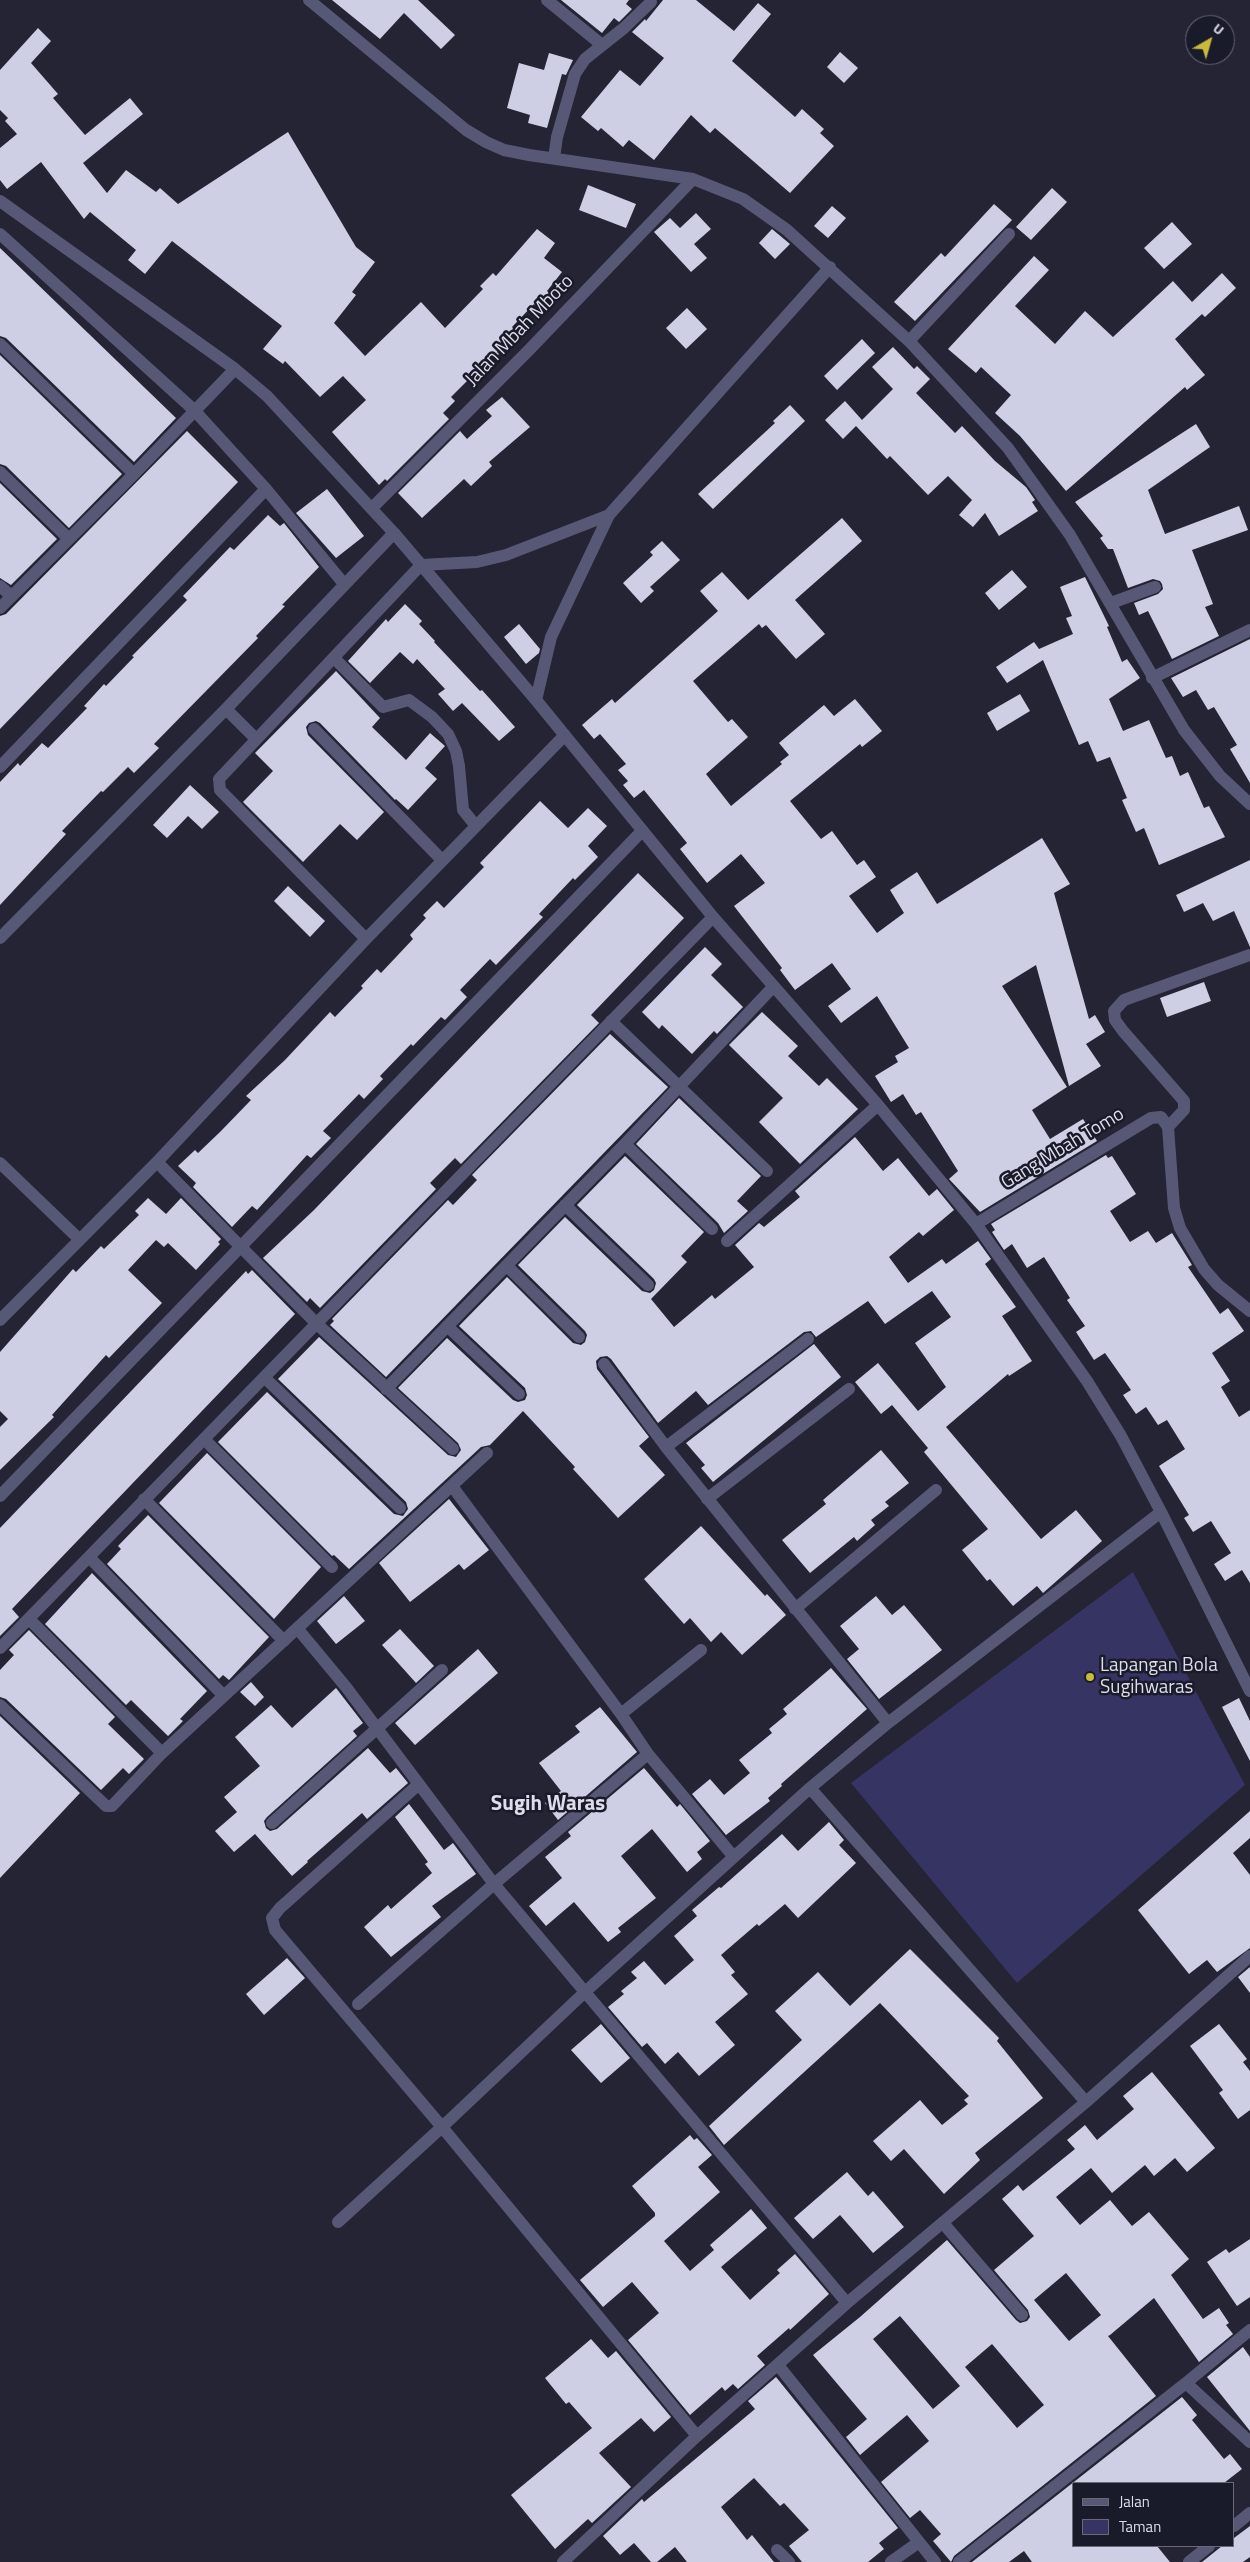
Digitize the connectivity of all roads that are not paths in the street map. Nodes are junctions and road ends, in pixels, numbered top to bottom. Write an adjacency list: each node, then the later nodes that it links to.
1 (309, 0): 5 (street)
2 (547, 0): 4 (street)
3 (652, 2): 4 (street)
4 (602, 45): 5 (street)
5 (554, 158): 6 (street)
6 (693, 179): 10 (street); 18 (street, Jalan Mbah Mboto)
7 (0, 201): 13 (street)
8 (0, 234): 14 (street)
9 (1009, 234): 11 (street)
10 (830, 267): 11 (street); 19 (street)
11 (909, 341): 27 (street)
12 (0, 344): 16 (street)
13 (235, 369): 14 (street); 18 (street)
14 (194, 410): 16 (street); 17 (street)
15 (0, 472): 21 (street)
16 (134, 474): 21 (street)
17 (266, 489): 23 (street); 37 (street)
18 (372, 508): 20 (street)
19 (609, 516): 22 (street); 32 (street)
20 (394, 533): 22 (street); 23 (street)
21 (69, 540): 26 (street)
22 (421, 565): 30 (street); 32 (street)
23 (344, 584): 33 (street)
24 (0, 586): 26 (street)
25 (1154, 587): 27 (street)
26 (11, 596): 28 (street)
27 (1111, 603): 31 (street)
28 (0, 608)
29 (1250, 630): 31 (street)
30 (334, 658): 36 (street); 39 (street)
31 (1152, 678): 38 (street)
32 (536, 700): 35 (street)
33 (226, 709): 36 (street); 43 (street)
34 (314, 729): 41 (street)
35 (565, 735): 39 (street); 40 (street)
36 (256, 739): 44 (street)
37 (0, 767)
38 (1250, 804)
39 (476, 826): 41 (street)
40 (642, 832): 42 (street); 60 (street)
41 (442, 860): 44 (street)
42 (713, 917): 46 (street); 47 (street)
43 (0, 938)
44 (366, 939): 53 (street)
45 (1250, 955): 50 (street)
46 (773, 988): 48 (street); 49 (street)
47 (611, 1021): 48 (street); 65 (street)
48 (678, 1086): 51 (street); 54 (street)
49 (878, 1105): 56 (street); 59 (street)
50 (1171, 1124): 56 (street, Gang Mbah Tomo); 63 (street)
51 (625, 1144): 55 (street); 57 (street)
52 (0, 1162): 58 (street)
53 (156, 1162): 58 (street); 60 (street)
54 (767, 1171)
55 (565, 1205): 61 (street); 62 (street)
56 (976, 1224): 84 (street)
57 (712, 1229)
58 (79, 1239): 64 (street)
59 (726, 1240)
60 (241, 1248): 65 (street); 80 (street)
61 (506, 1266): 66 (street); 67 (street)
62 (648, 1284)
63 (1250, 1311)
64 (0, 1320)
65 (317, 1324): 70 (street); 71 (street)
66 (448, 1326): 71 (street); 73 (street)
67 (579, 1337)
68 (808, 1339): 75 (street)
69 (604, 1364): 75 (street)
70 (265, 1378): 74 (street); 83 (street)
71 (386, 1389): 76 (street)
72 (849, 1389): 82 (street)
73 (519, 1394)
74 (205, 1440): 81 (street); 86 (street)
75 (666, 1447): 82 (street)
76 (453, 1449)
77 (487, 1453): 78 (street)
78 (452, 1486): 89 (street); 97 (street)
79 (936, 1490): 87 (street)
80 (0, 1496)
81 (144, 1499): 85 (street); 90 (street)
82 (707, 1499): 87 (street)
83 (400, 1508)
84 (1161, 1512): 94 (street); 98 (street)
85 (89, 1557): 88 (street); 95 (street)
86 (332, 1567)
87 (795, 1609): 98 (street)
88 (29, 1618): 91 (street); 100 (street)
89 (297, 1628): 90 (street); 99 (street)
90 (284, 1641): 95 (street)
91 (0, 1648)
92 (701, 1650): 97 (street)
93 (442, 1670): 99 (street)
94 (1250, 1691)
95 (224, 1696): 100 (street)
96 (0, 1705): 100 (street)
97 (621, 1714): 101 (street)
98 (888, 1723): 103 (street)
99 (378, 1728): 102 (street); 104 (street)
100 (162, 1753)
101 (648, 1754): 105 (street); 106 (street)
102 (419, 1784): 106 (street); 111 (street)
103 (810, 1788): 105 (street); 110 (street)
104 (272, 1823)
105 (733, 1856): 108 (street)
106 (494, 1884): 108 (street); 109 (street)
107 (1250, 1956): 110 (street)
108 (585, 1992): 111 (street); 114 (street)
109 (358, 2004)
110 (1086, 2102): 113 (street)
111 (442, 2128): 112 (street); 119 (street)
112 (338, 2222)
113 (943, 2223): 114 (street); 115 (street)
114 (847, 2303): 117 (street)
115 (1022, 2315)
116 (1250, 2330): 118 (street)
117 (778, 2366): 119 (street); 123 (street)
118 (1186, 2383): 120 (street); 130 (street)
119 (697, 2436): 126 (street)
120 (1250, 2442)
121 (1250, 2514): 122 (street)
122 (1235, 2525)
123 (919, 2542): 128 (street); 129 (street)
124 (1208, 2547): 131 (street)
125 (777, 2550): 127 (street)
126 (563, 2562)
127 (789, 2562)
128 (891, 2562)
129 (935, 2562)
130 (959, 2562)
131 (1189, 2562)

